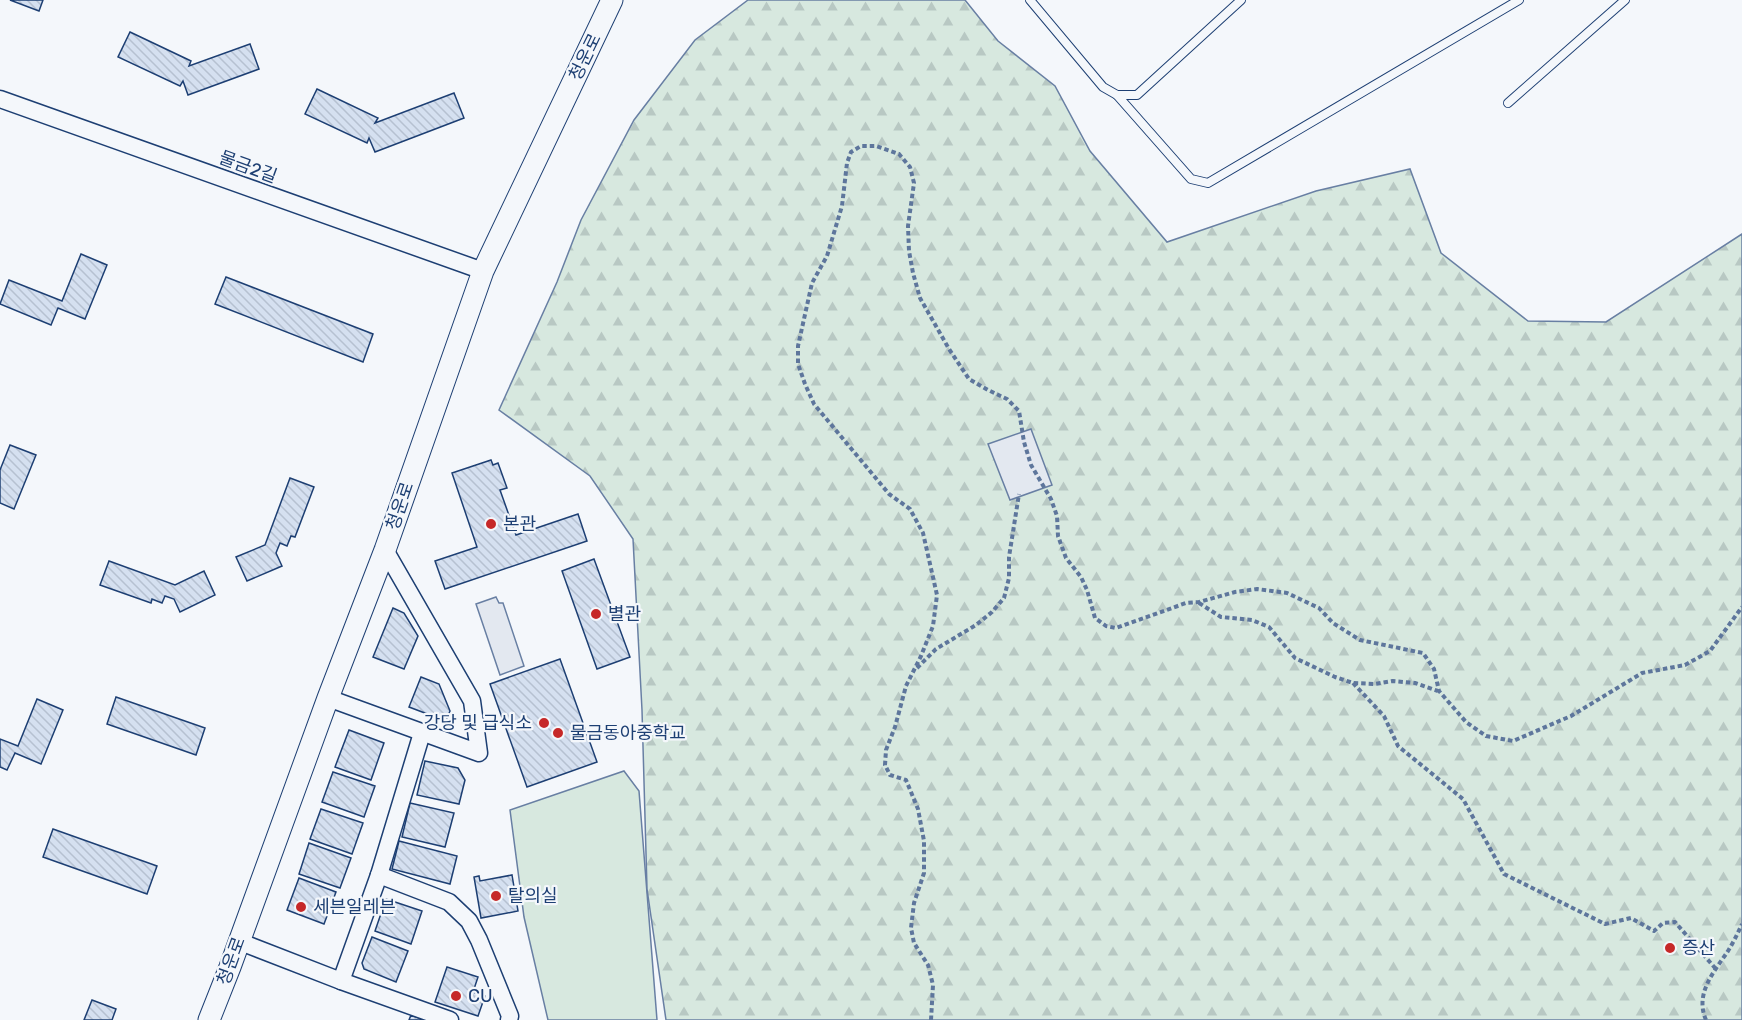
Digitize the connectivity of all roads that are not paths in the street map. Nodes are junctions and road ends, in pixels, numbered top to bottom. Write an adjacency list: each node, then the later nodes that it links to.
1 (612, 0): 9 (street, 청운로)
2 (1030, 0): 6 (lane)
3 (1241, 0): 6 (lane)
4 (1519, 0): 6 (lane)
5 (1625, 0): 8 (lane)
6 (1118, 95)
7 (0, 99): 9 (street, 물금2길)
8 (1508, 103)
9 (483, 271): 10 (street, 청운로)
10 (385, 550): 11 (street, 청운로); 12 (street)
11 (328, 698): 12 (street); 14 (street, 청운로)
12 (422, 733): 13 (street)
13 (378, 875): 15 (street); 18 (street)
14 (238, 941): 15 (street); 16 (street, 청운로)
15 (341, 981): 17 (street)
16 (209, 1020)
17 (450, 1020)
18 (509, 1020)

